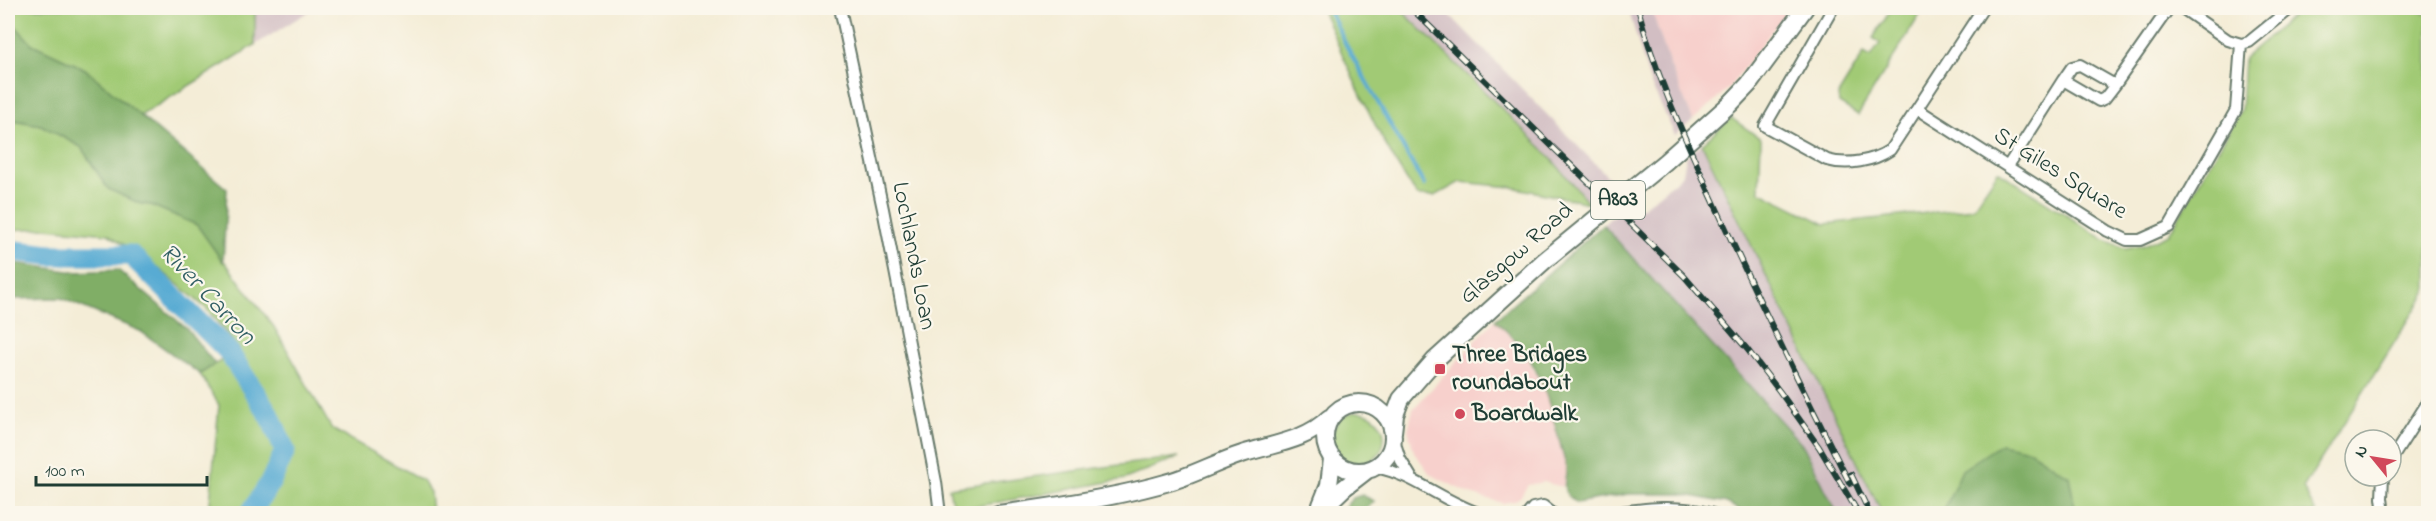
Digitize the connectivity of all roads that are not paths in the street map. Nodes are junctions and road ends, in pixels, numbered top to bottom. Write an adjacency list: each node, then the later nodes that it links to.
1 (840, 8): 24 (street, Lochlands Loan)
2 (1805, 8): 13 (main road, Glasgow Road / A803)
3 (1833, 8): 11 (street)
4 (1983, 8): 11 (street)
5 (2169, 8): 10 (street)
6 (2182, 8): 8 (street)
7 (2291, 8): 8 (street)
8 (2241, 44): 12 (street, St Giles Square)
9 (2063, 80): 10 (street); 10 (street); 12 (street)
10 (2115, 85)
11 (1917, 109): 12 (street, St Giles Square)
12 (2008, 166)
13 (1412, 386): 15 (main road, A803); 17 (main road, A803)
14 (2428, 402): 18 (street)
15 (1370, 404): 16 (main road); 17 (main road)
16 (1329, 418): 19 (main road); 20 (main road)
17 (1393, 435): 21 (main road); 22 (street)
18 (2403, 441)
19 (1271, 445): 20 (main road); 25 (main road)
20 (1330, 456): 21 (main road); 26 (main road)
21 (1370, 469): 22 (street); 26 (main road)
22 (1412, 478): 27 (street)
23 (2382, 488): 32 (street)
24 (940, 513)
25 (998, 513)
26 (1317, 513)
27 (1481, 513)
28 (1528, 513): 29 (street)
29 (1553, 513)
30 (1608, 513): 31 (street)
31 (1713, 513)
32 (2384, 513)

